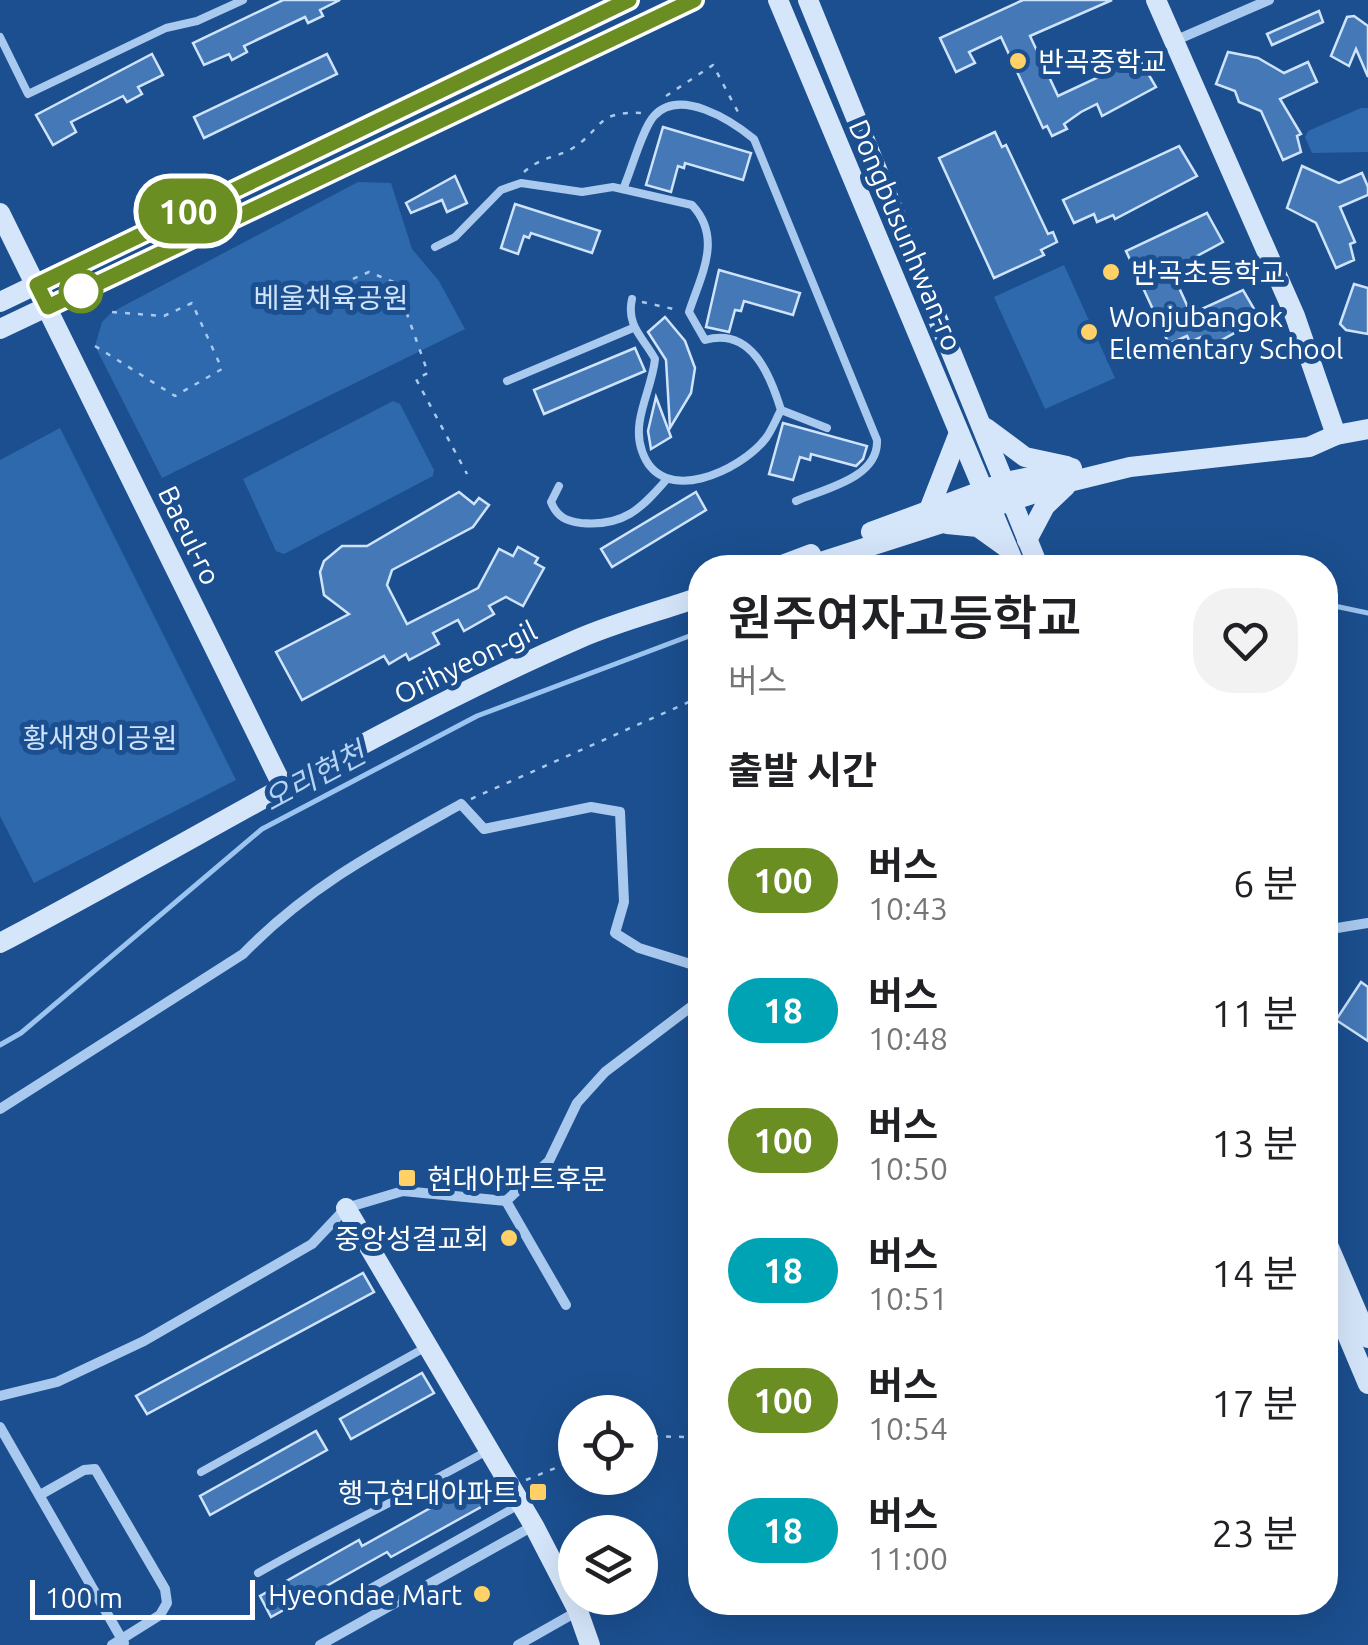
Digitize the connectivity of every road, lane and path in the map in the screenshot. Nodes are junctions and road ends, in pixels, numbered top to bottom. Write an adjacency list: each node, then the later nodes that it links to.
1 (243, 0): 8 (lane)
2 (629, 0): 11 (street)
3 (694, 0): 13 (street)
4 (778, 0): 33 (street, Dongbusunhwan-ro)
5 (808, 0): 30 (street, Dongbusunhwan-ro)
6 (1156, 0): 9 (street)
7 (1268, 0): 9 (street)
8 (0, 37)
9 (1174, 41): 34 (street)
10 (658, 114): 12 (lane); 12 (path); 14 (path); 15 (lane)
11 (380, 117): 13 (street); 18 (street)
12 (733, 121): 41 (lane)
13 (393, 145): 22 (street)
14 (521, 183): 15 (lane); 17 (lane)
15 (623, 190): 24 (lane)
16 (0, 212): 18 (street)
17 (435, 246)
18 (37, 285): 21 (street); 22 (street, Baeul-ro)
19 (330, 289): 35 (path)
20 (632, 299): 24 (path); 25 (lane)
21 (0, 302)
22 (48, 307): 26 (street); 50 (street, Baeul-ro)
23 (112, 312): 27 (path)
24 (689, 312): 29 (lane)
25 (633, 328): 28 (lane); 37 (lane)
26 (0, 330)
27 (96, 346)
28 (507, 380)
29 (782, 410): 31 (lane); 37 (lane)
30 (981, 424): 36 (street); 39 (street, Dongbusunhwan-ro)
31 (827, 428)
32 (1368, 429): 34 (street)
33 (959, 432): 40 (street, Dongbusunhwan-ro); 42 (street)
34 (1336, 435): 36 (street)
35 (467, 474)
36 (1073, 474): 39 (street); 43 (street)
37 (667, 479): 38 (lane)
38 (559, 486)
39 (1009, 490): 40 (street); 43 (street, Dongbusunhwan-ro)
40 (986, 498): 42 (street); 43 (street, Dongbusunhwan-ro)
41 (796, 501)
42 (934, 517): 43 (street); 44 (street); 45 (street)
43 (1018, 544): 46 (street); 47 (street)
44 (815, 555)
45 (836, 555)
46 (1017, 555)
47 (1028, 555)
48 (688, 601): 50 (street, Orihyeon-gil)
49 (688, 703): 51 (path)
50 (283, 787): 54 (street, Orihyeon-gil)
51 (462, 804): 55 (street); 57 (street)
52 (1368, 922): 53 (street)
53 (1338, 928)
54 (0, 944)
55 (688, 963)
56 (688, 1009): 58 (street)
57 (0, 1109)
58 (506, 1200): 59 (street); 61 (street)
59 (346, 1208): 64 (street); 66 (street)
60 (1338, 1268): 63 (street)
61 (566, 1304)
62 (1338, 1313): 65 (street)
63 (1368, 1338)
64 (428, 1346): 70 (street); 71 (lane)
65 (1368, 1384)
66 (0, 1396)
67 (0, 1427): 74 (street)
68 (658, 1436): 69 (path)
69 (688, 1436)
70 (489, 1450): 73 (street); 77 (lane)
71 (201, 1472)
72 (558, 1472): 73 (path)
73 (516, 1494): 75 (street); 78 (lane)
74 (40, 1495): 81 (street); 81 (street)
75 (534, 1526): 76 (street); 82 (street)
76 (558, 1572)
77 (258, 1573)
78 (360, 1594)
79 (571, 1615): 83 (street)
80 (579, 1615): 84 (street)
81 (120, 1643)
82 (320, 1645)
83 (518, 1645)
84 (590, 1645)

